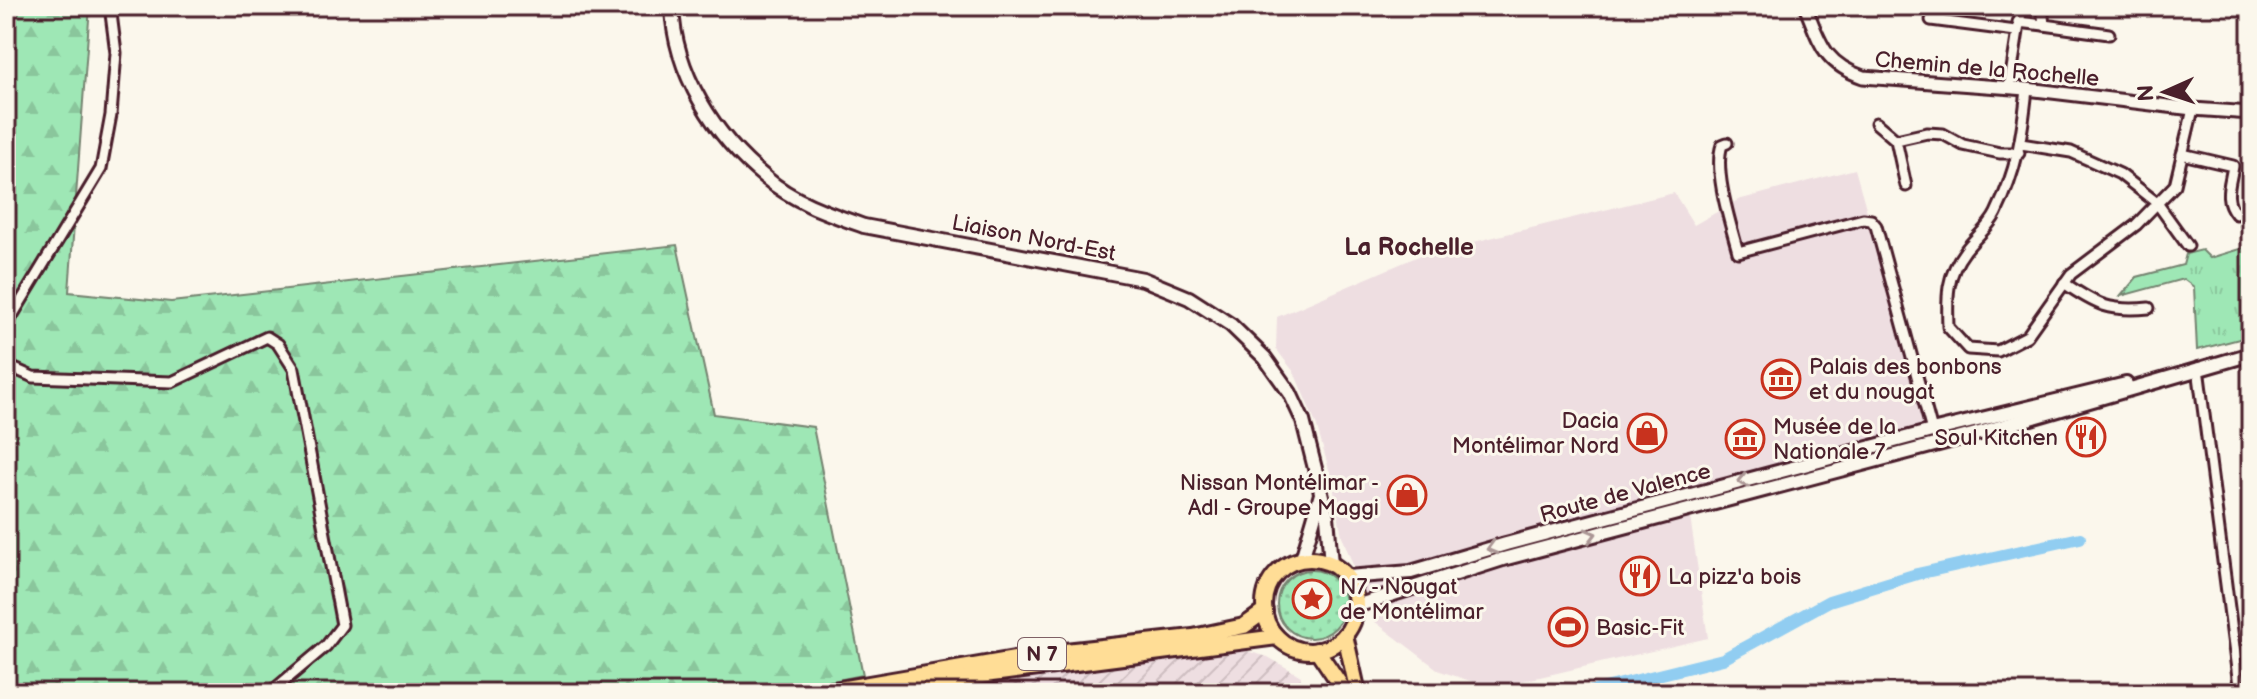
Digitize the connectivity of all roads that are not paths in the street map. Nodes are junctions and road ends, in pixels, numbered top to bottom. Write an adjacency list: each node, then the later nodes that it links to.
1 (110, 6): 25 (street)
2 (672, 6): 31 (main road, Liaison Nord-Est)
3 (1805, 6): 10 (street, Chemin de la Rochelle)
4 (2022, 6): 8 (street)
5 (2042, 6): 7 (street)
6 (1931, 20): 8 (street)
7 (2044, 25): 8 (street); 9 (street)
8 (2017, 27): 10 (street)
9 (2109, 34)
10 (2009, 88): 11 (street, Chemin de la Rochelle)
11 (2027, 89): 12 (street, Chemin de la Rochelle); 17 (street)
12 (2193, 109): 13 (street, Chemin de la Rochelle); 18 (street)
13 (2251, 113)
14 (1876, 123): 15 (street)
15 (1896, 140): 17 (street); 19 (street)
16 (1727, 143): 30 (street)
17 (2020, 148): 20 (street); 23 (street)
18 (2182, 154): 20 (street); 21 (street)
19 (1906, 186)
20 (2157, 203): 22 (street); 23 (street)
21 (2236, 214)
22 (2188, 246)
23 (2064, 283): 24 (street)
24 (2149, 308)
25 (6, 326)
26 (2251, 354): 28 (main road, Route de Valence)
27 (6, 365): 41 (street)
28 (2198, 368): 29 (main road, Route de Valence); 46 (street)
29 (2145, 383): 30 (main road, Route de Valence); 35 (main road, Route de Valence, one-way to 29)
30 (1932, 431): 34 (main road, Route de Valence, one-way to 34)
31 (1322, 491): 32 (main road); 33 (main road, Liaison Nord-Est)
32 (1302, 559): 33 (main road); 36 (main road)
33 (1331, 564): 34 (main road)
34 (1347, 577): 35 (main road)
35 (1356, 606): 37 (main road)
36 (1265, 611): 38 (main road); 42 (main road, N 7)
37 (1345, 635): 39 (main road); 45 (main road)
38 (1277, 637): 39 (main road); 43 (main road, N 7)
39 (1317, 650): 40 (main road)
40 (1344, 690): 44 (street)
41 (270, 693)
42 (816, 693)
43 (890, 693)
44 (1316, 693)
45 (1358, 693)
46 (2240, 693)

